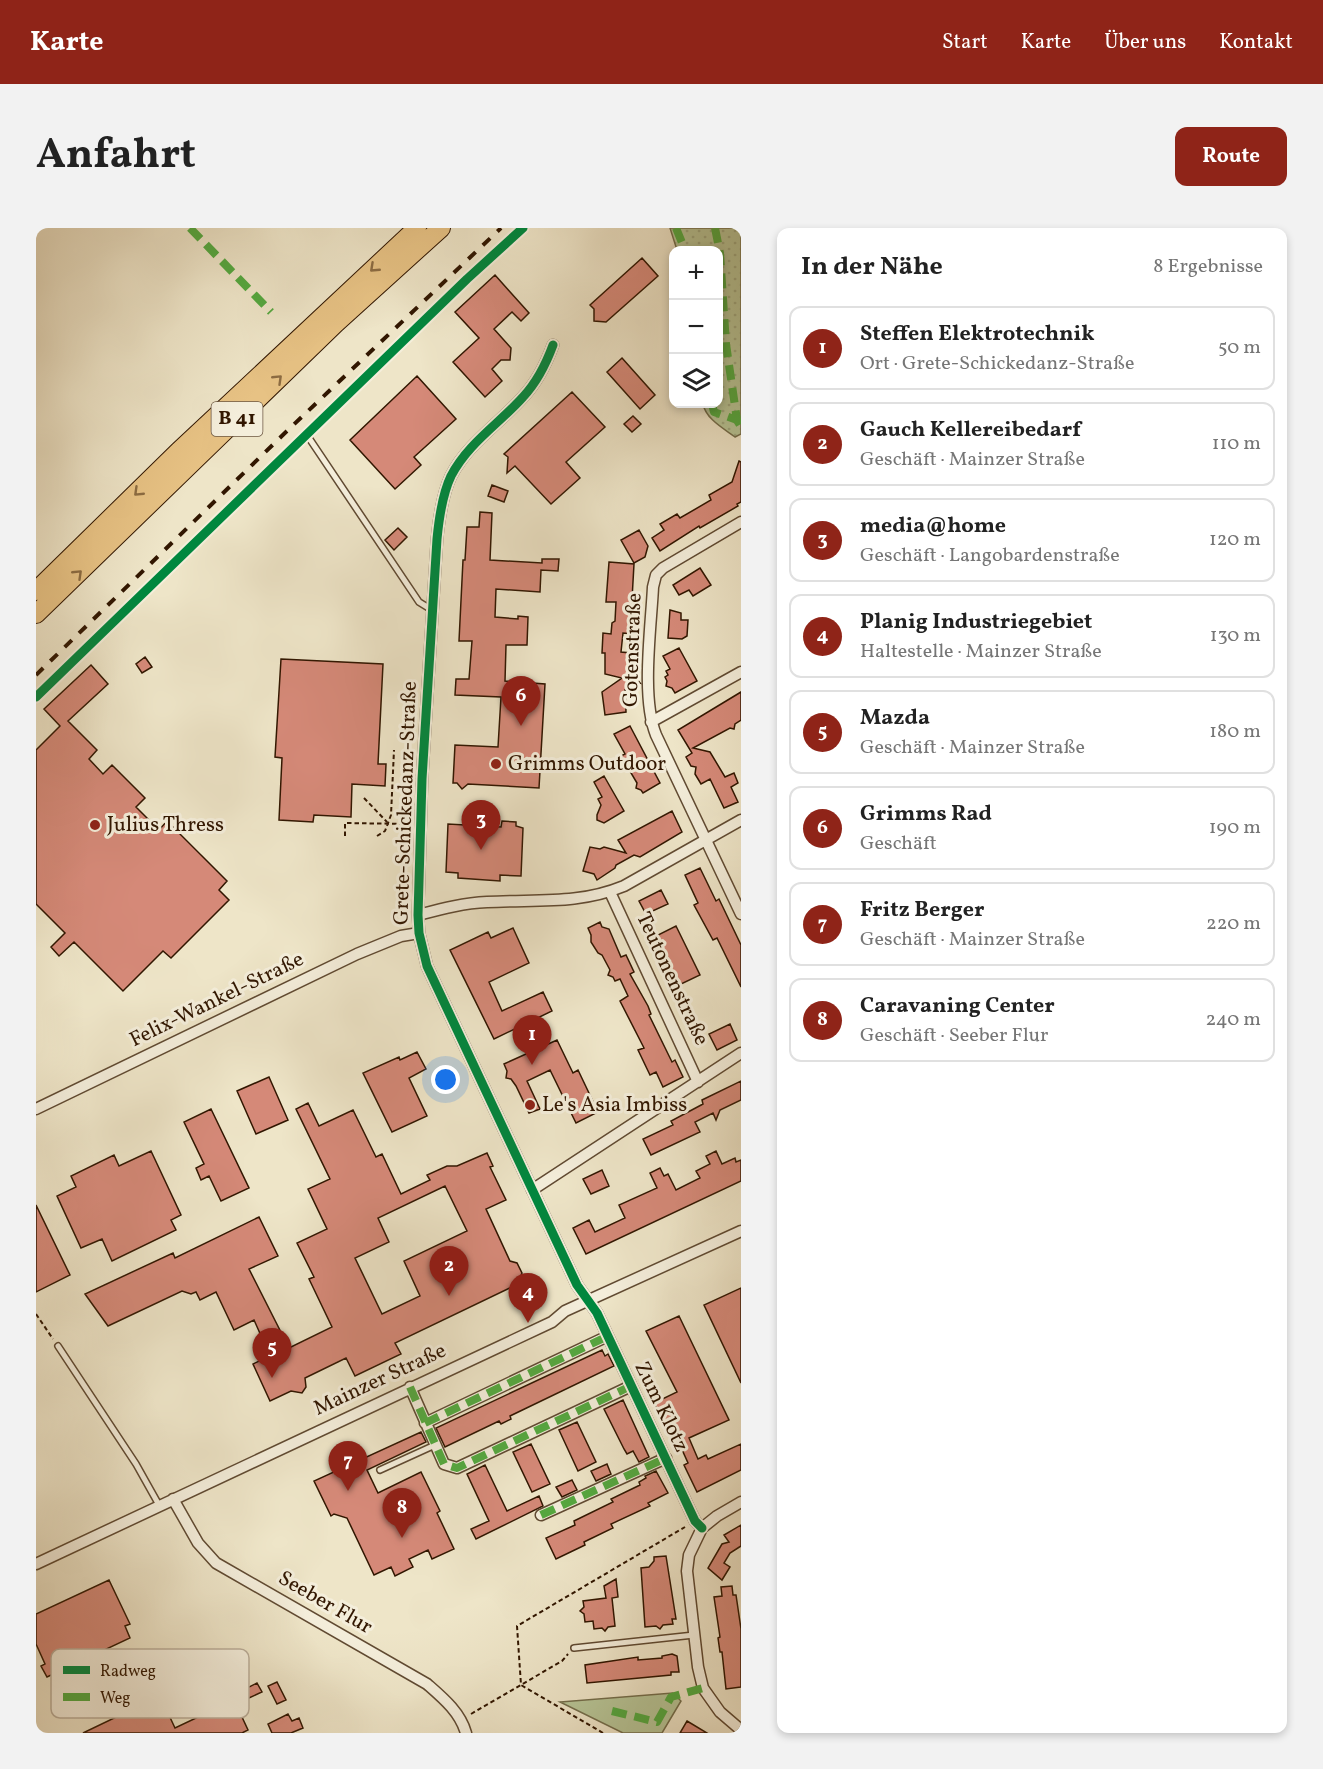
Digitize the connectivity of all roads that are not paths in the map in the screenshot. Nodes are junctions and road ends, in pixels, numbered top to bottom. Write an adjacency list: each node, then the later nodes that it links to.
1 (417, 228): 6 (highway, B 41, one-way to 6)
2 (441, 228): 8 (highway, B 41, one-way to 2)
3 (554, 345): 7 (street, Grete-Schickedanz-Straße)
4 (307, 435): 7 (lane)
5 (741, 522): 10 (street, Gotenstraße)
6 (36, 591)
7 (432, 610): 15 (street, Grete-Schickedanz-Straße)
8 (36, 614)
9 (741, 672): 10 (street)
10 (651, 722): 12 (street, Gotenstraße)
11 (741, 820): 12 (street)
12 (705, 840): 13 (street); 14 (street, Gotenstraße)
13 (610, 892): 15 (street); 18 (street, Teutonenstraße)
14 (741, 914)
15 (418, 915): 16 (street, Grete-Schickedanz-Straße)
16 (419, 933): 19 (street, Felix-Wankel-Straße); 20 (street, Grete-Schickedanz-Straße)
17 (741, 1053): 18 (street)
18 (698, 1082): 20 (street)
19 (36, 1109)
20 (532, 1190): 22 (street, Grete-Schickedanz-Straße)
21 (741, 1231): 22 (street, Mainzer Straße)
22 (587, 1301): 23 (street, Zum Klotz); 26 (street, Mainzer Straße)
23 (608, 1336): 25 (street, Zum Klotz); 27 (street)
24 (58, 1346): 33 (lane)
25 (631, 1386): 28 (street); 29 (street, Zum Klotz)
26 (410, 1387): 27 (street); 31 (street, Mainzer Straße)
27 (425, 1423): 28 (street)
28 (435, 1444): 30 (lane)
29 (666, 1458): 34 (street, Zum Klotz); 35 (street, Zum Klotz)
30 (380, 1470)
31 (173, 1499): 33 (street, Mainzer Straße); 40 (street, Seeber Flur)
32 (741, 1502): 35 (street)
33 (159, 1505): 36 (street, Mainzer Straße)
34 (541, 1515)
35 (699, 1524): 37 (street)
36 (36, 1564)
37 (694, 1635): 38 (lane); 39 (street)
38 (574, 1648)
39 (741, 1730)
40 (466, 1733)

